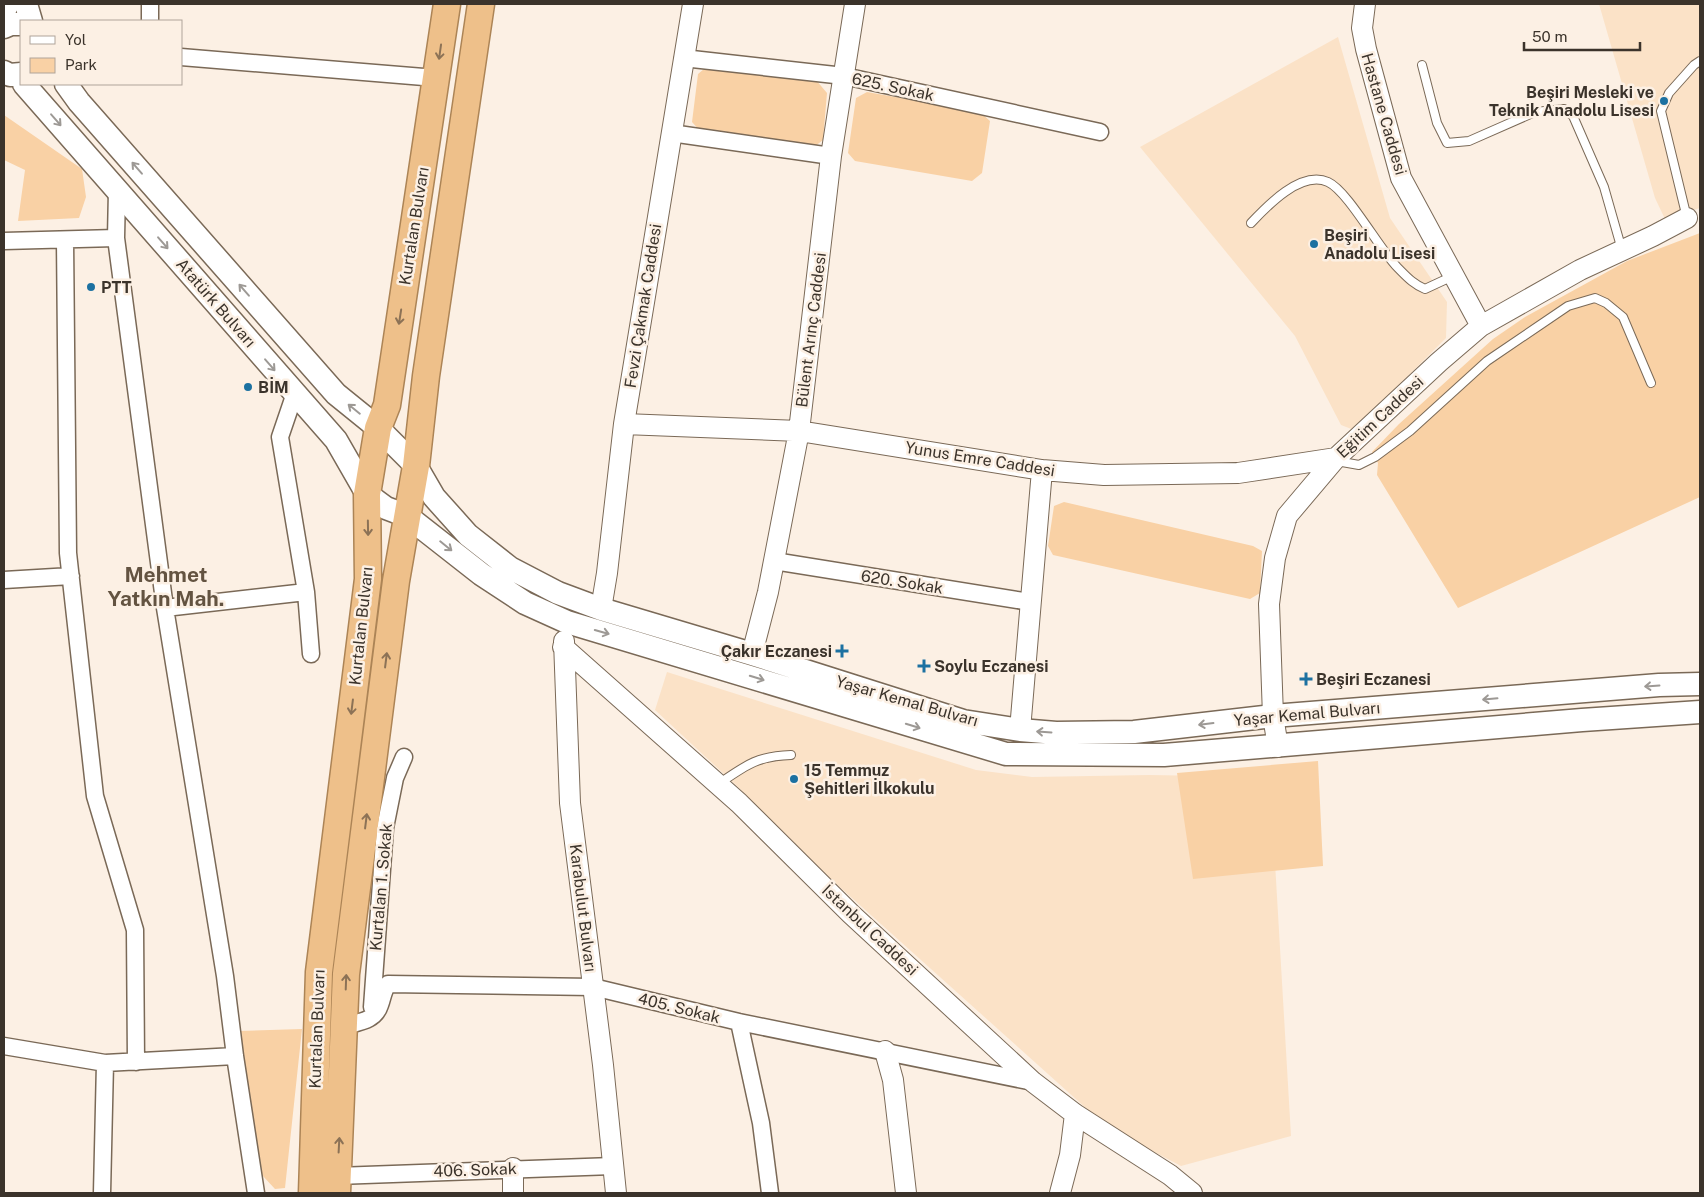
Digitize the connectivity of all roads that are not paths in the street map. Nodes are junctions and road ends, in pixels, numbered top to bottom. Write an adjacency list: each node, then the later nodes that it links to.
1 (7, 4): 9 (main road)
2 (26, 4): 10 (main road)
3 (150, 4): 11 (street)
4 (447, 4): 19 (highway, Kurtalan Bulvarı, one-way to 19)
5 (481, 4): 40 (highway, Kurtalan Bulvarı)
6 (693, 4): 15 (street, Fevzi Çakmak Caddesi)
7 (855, 4): 18 (street, Bülent Arınç Caddesi)
8 (1365, 4): 32 (street, Hastane Caddesi)
9 (4, 13)
10 (31, 20)
11 (150, 20)
12 (20, 24): 13 (main road)
13 (4, 27)
14 (182, 58): 19 (street)
15 (683, 58): 18 (street, 625. Sokak); 23 (street, Fevzi Çakmak Caddesi)
16 (1700, 61): 26 (lane)
17 (1422, 64): 31 (lane)
18 (844, 76): 22 (street, 625. Sokak); 24 (street, Bülent Arınç Caddesi)
19 (436, 78): 37 (highway, Kurtalan Bulvarı, one-way to 37)
20 (24, 85): 25 (main road, Atatürk Bulvarı, one-way to 25)
21 (67, 85): 37 (main road, Atatürk Bulvarı, one-way to 21)
22 (1100, 132)
23 (671, 133): 24 (street); 36 (street, Fevzi Çakmak Caddesi)
24 (831, 156): 38 (street, Bülent Arınç Caddesi)
25 (117, 190): 28 (street); 35 (main road, Atatürk Bulvarı, one-way to 35)
26 (1687, 218): 31 (street, Eğitim Caddesi)
27 (1251, 224): 32 (lane)
28 (116, 238): 29 (street); 49 (street)
29 (64, 240): 30 (street); 45 (street)
30 (4, 241)
31 (1622, 250): 33 (street, Eğitim Caddesi)
32 (1453, 276): 33 (street, Hastane Caddesi)
33 (1481, 326): 39 (street, Eğitim Caddesi)
34 (1651, 383): 39 (lane)
35 (295, 393): 42 (main road, Atatürk Bulvarı); 47 (street)
36 (624, 424): 38 (street, Yunus Emre Caddesi); 50 (street, Fevzi Çakmak Caddesi)
37 (378, 428): 40 (main road, Atatürk Bulvarı); 42 (highway, Kurtalan Bulvarı)
38 (799, 431): 41 (street, Yunus Emre Caddesi); 44 (street, Bülent Arınç Caddesi)
39 (1336, 458): 41 (street, Yunus Emre Caddesi); 57 (street, Eğitim Caddesi)
40 (416, 466): 43 (highway, Kurtalan Bulvarı); 50 (main road, Yaşar Kemal Bulvarı)
41 (1042, 470): 48 (street)
42 (367, 494): 43 (main road, Atatürk Bulvarı); 79 (highway, Kurtalan Bulvarı, one-way to 79)
43 (408, 516): 51 (main road, Yaşar Kemal Bulvarı, one-way to 51); 66 (highway, Kurtalan Bulvarı, one-way to 43)
44 (774, 561): 48 (street, 620. Sokak); 54 (street, Bülent Arınç Caddesi)
45 (71, 576): 46 (street); 70 (street)
46 (4, 580)
47 (306, 592): 49 (street); 53 (street)
48 (1030, 602): 58 (street)
49 (165, 608): 69 (street)
50 (601, 609): 54 (main road, Yaşar Kemal Bulvarı)
51 (567, 622): 52 (street, Karabulut Bulvarı); 59 (main road, Yaşar Kemal Bulvarı, one-way to 59)
52 (563, 647): 62 (street, İstanbul Caddesi); 63 (street, Karabulut Bulvarı)
53 (311, 654)
54 (752, 654): 58 (main road, Yaşar Kemal Bulvarı)
55 (1700, 684): 57 (main road, Yaşar Kemal Bulvarı, one-way to 57)
56 (1700, 712): 59 (main road, Yaşar Kemal Bulvarı)
57 (1273, 716): 58 (main road, Yaşar Kemal Bulvarı, one-way to 58); 59 (street, Eğitim Caddesi)
58 (1020, 730)
59 (1278, 746)
60 (791, 755): 62 (lane)
61 (404, 757): 64 (street, Kurtalan 1. Sokak)
62 (718, 784): 72 (street, İstanbul Caddesi)
63 (593, 987): 64 (street, 405. Sokak); 65 (street, 405. Sokak); 74 (street, Karabulut Bulvarı)
64 (371, 1019): 66 (street)
65 (739, 1022): 68 (street, 405. Sokak); 82 (street)
66 (345, 1026): 76 (highway, Kurtalan Bulvarı, one-way to 66)
67 (4, 1046): 71 (street)
68 (885, 1051): 72 (street, 405. Sokak); 83 (street)
69 (235, 1056): 70 (street); 78 (street)
70 (136, 1062): 71 (street)
71 (106, 1063): 77 (street)
72 (1033, 1082): 73 (street, İstanbul Caddesi)
73 (1075, 1114): 84 (street); 85 (street, İstanbul Caddesi)
74 (613, 1166): 75 (street, 406. Sokak); 81 (street, Karabulut Bulvarı)
75 (513, 1168): 76 (street, 406. Sokak); 80 (street)
76 (337, 1184)
77 (102, 1193)
78 (256, 1193)
79 (312, 1193)
80 (513, 1193)
81 (616, 1193)
82 (770, 1193)
83 (906, 1193)
84 (1060, 1193)
85 (1192, 1193)

